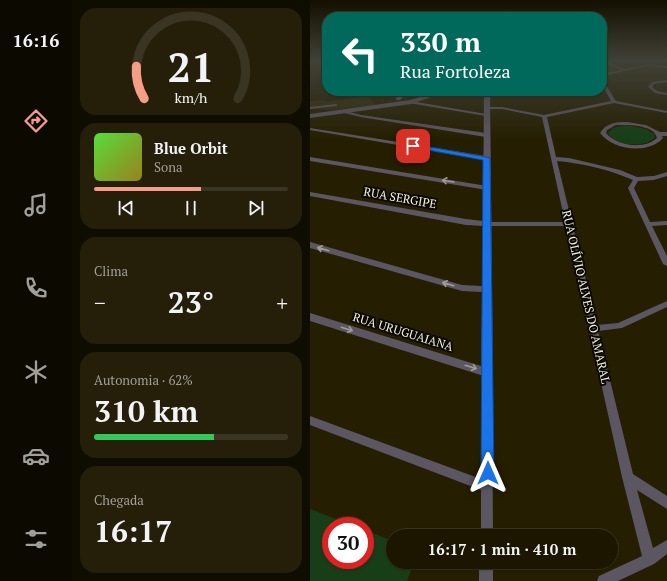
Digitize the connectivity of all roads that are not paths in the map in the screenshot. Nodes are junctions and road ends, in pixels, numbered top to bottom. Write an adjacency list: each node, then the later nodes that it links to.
1 (650, 87): 3 (street)
2 (607, 92): 9 (street)
3 (667, 94)
4 (402, 96): 7 (street)
5 (430, 96): 8 (street)
6 (487, 96): 13 (street)
7 (398, 99)
8 (411, 102): 12 (street); 13 (street)
9 (614, 102): 14 (street); 16 (street)
10 (336, 105): 11 (lane)
11 (310, 108)
12 (342, 111): 15 (street); 20 (street)
13 (486, 111): 16 (street); 20 (street)
14 (667, 112)
15 (310, 116)
16 (544, 116): 23 (street, RUA OLÍVIO ALVES DO AMARAL)
17 (310, 129): 21 (street)
18 (659, 134): 18 (street); 19 (street)
19 (667, 134)
20 (486, 135): 21 (street)
21 (486, 158): 26 (street)
22 (310, 159): 26 (street, one-way to 22)
23 (555, 159): 25 (street); 30 (street, RUA OLÍVIO ALVES DO AMARAL)
24 (667, 174): 25 (street)
25 (636, 179): 31 (street)
26 (486, 188): 29 (street)
27 (310, 194): 29 (street, RUA SERGIPE)
28 (667, 223): 31 (street)
29 (487, 224): 30 (street); 34 (street)
30 (569, 224): 37 (street, RUA OLÍVIO ALVES DO AMARAL)
31 (647, 224): 33 (street)
32 (310, 245): 34 (street, one-way to 32)
33 (667, 264)
34 (487, 289): 38 (street)
35 (667, 304): 37 (street)
36 (310, 317): 38 (street, RUA URUGUAIANA, one-way to 38)
37 (593, 328): 40 (street, RUA OLÍVIO ALVES DO AMARAL)
38 (487, 372): 41 (street)
39 (310, 420): 41 (street)
40 (628, 477): 42 (street); 45 (street, RUA OLÍVIO ALVES DO AMARAL)
41 (488, 487): 43 (street)
42 (667, 503)
43 (487, 529)
44 (667, 546): 45 (street)
45 (649, 559): 48 (street)
46 (486, 569): 47 (street)
47 (486, 581)
48 (604, 581)

